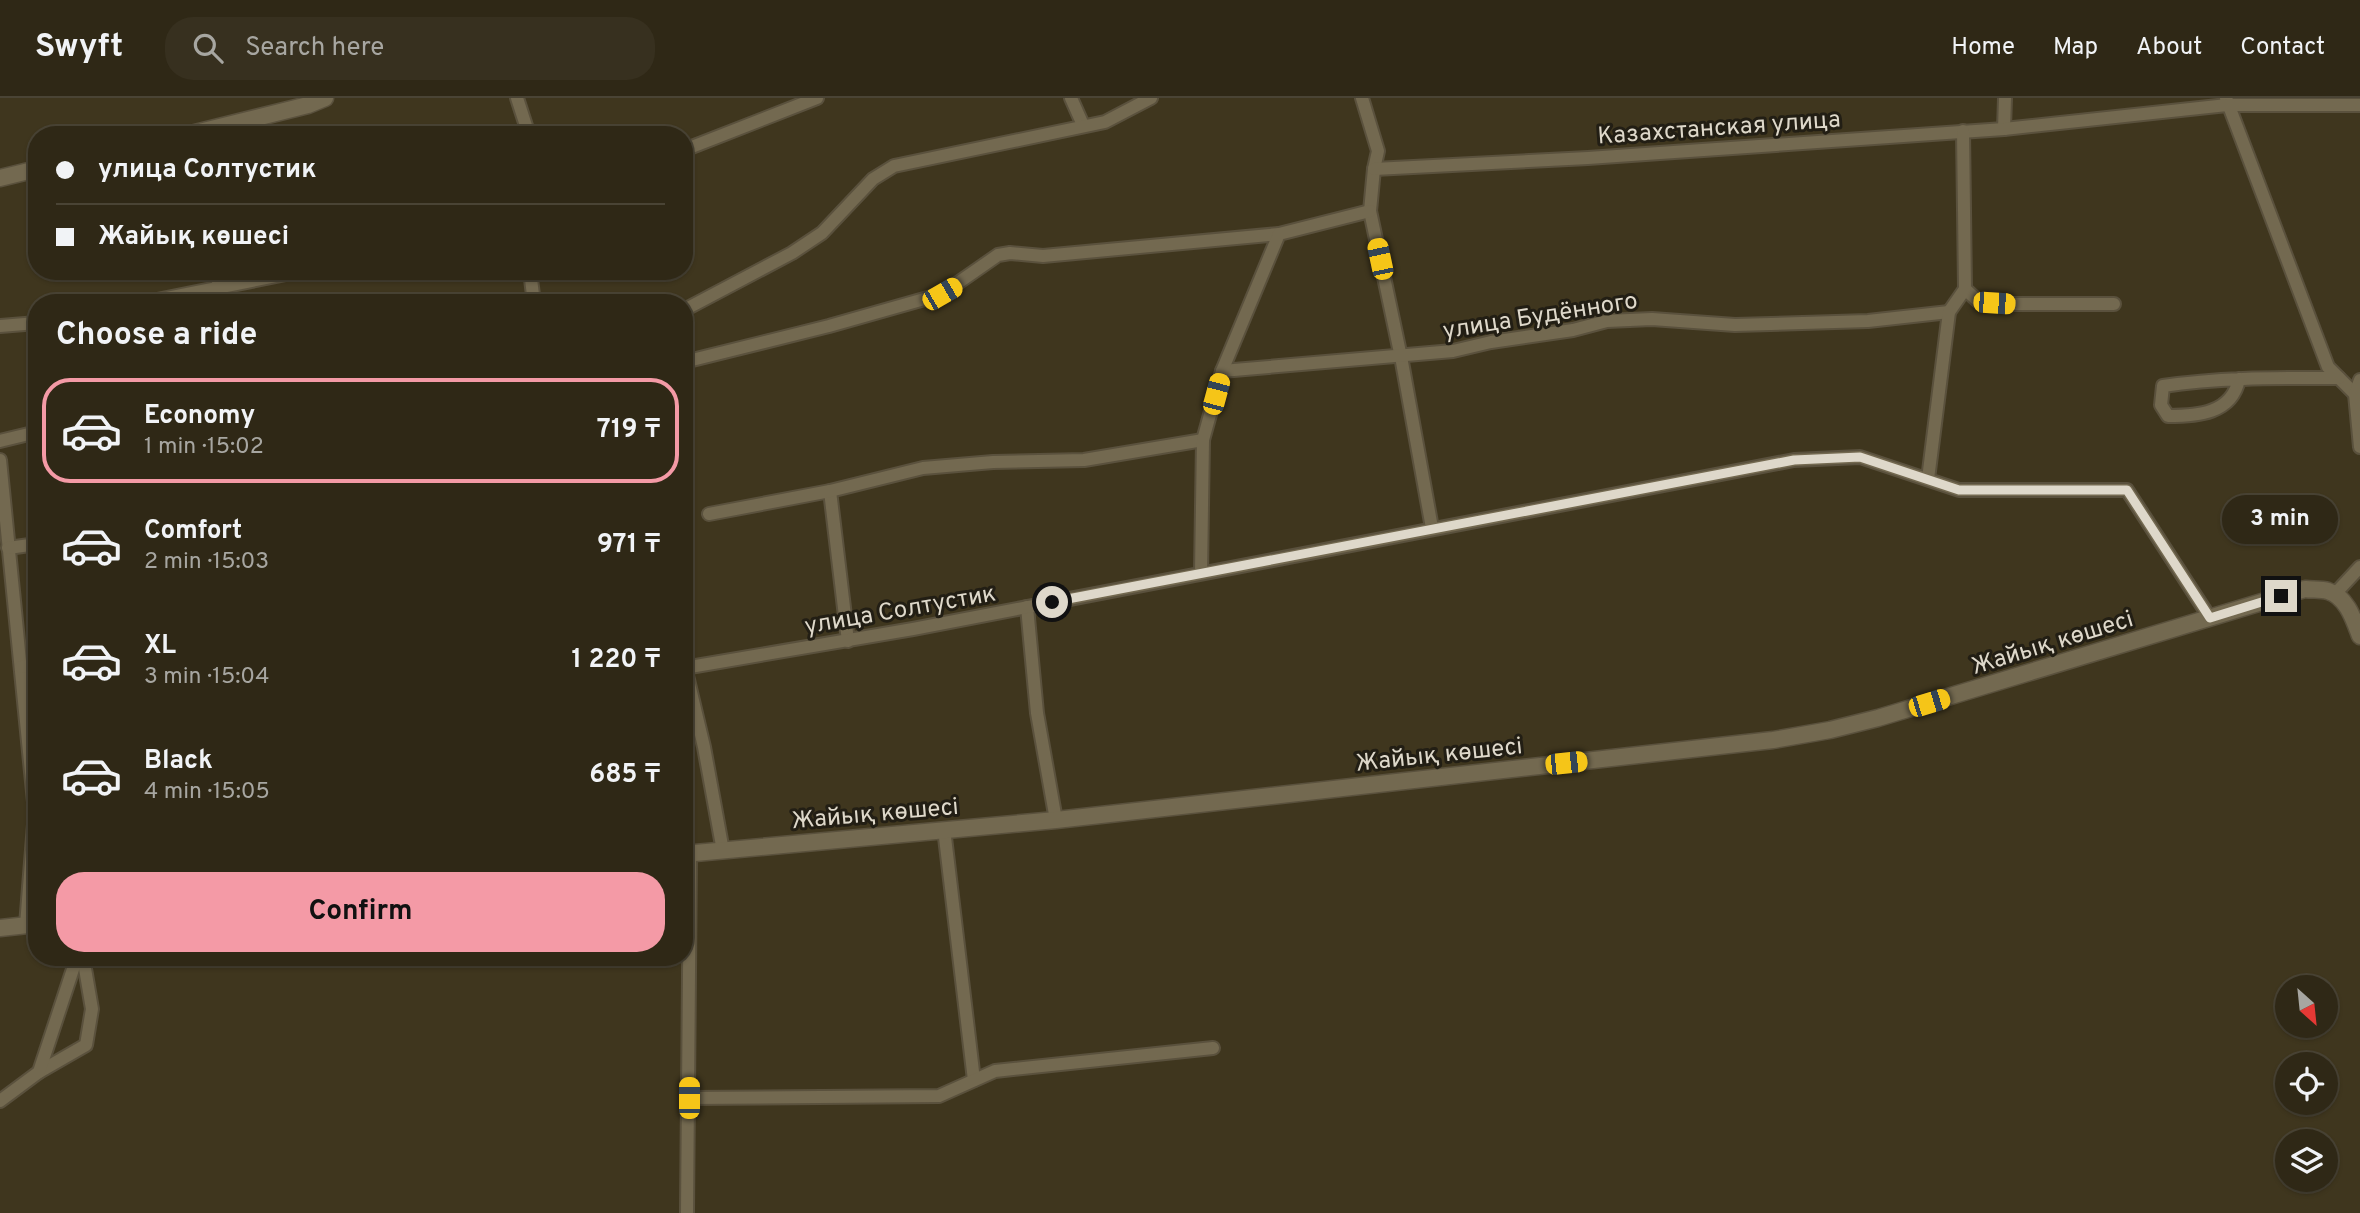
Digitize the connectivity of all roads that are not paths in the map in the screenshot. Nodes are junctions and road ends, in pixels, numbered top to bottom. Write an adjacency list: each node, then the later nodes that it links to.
1 (325, 98): 11 (street)
2 (517, 98): 12 (street)
3 (817, 98): 15 (street)
4 (1070, 98): 10 (street)
5 (1151, 98): 10 (street)
6 (1362, 98): 16 (street)
7 (2005, 98): 13 (street)
8 (2227, 102): 9 (street, Казахстанская улица); 13 (street, Казахстанская улица); 35 (street)
9 (2360, 105)
10 (1083, 125): 28 (street)
11 (223, 126)
12 (526, 126)
13 (2004, 128): 14 (street, Казахстанская улица)
14 (1963, 131): 16 (street, Казахстанская улица); 24 (street)
15 (693, 146)
16 (1374, 169): 19 (street)
17 (28, 171): 18 (street)
18 (0, 178)
19 (1370, 211): 20 (street); 32 (street)
20 (1279, 234): 33 (street); 34 (street)
21 (218, 280): 23 (street)
22 (252, 280): 23 (street)
23 (219, 286): 25 (street); 26 (street)
24 (1965, 289): 27 (street); 29 (street)
25 (183, 294)
26 (220, 294)
27 (2114, 304)
28 (693, 305)
29 (1949, 312): 32 (street, улица Будённого); 43 (street)
30 (28, 324): 31 (street)
31 (0, 326)
32 (1401, 357): 34 (street, улица Будённого); 46 (street)
33 (693, 360)
34 (1222, 372): 39 (street)
35 (2339, 378): 36 (street); 37 (street)
36 (2239, 379): 36 (street)
37 (2358, 385): 41 (street)
38 (28, 434): 40 (street)
39 (1203, 440): 44 (street); 50 (street)
40 (0, 441)
41 (2360, 447)
42 (0, 460): 48 (street)
43 (1928, 479): 46 (street, улица Солтустик); 53 (street, улица Солтустик)
44 (830, 491): 45 (street); 55 (street)
45 (709, 514)
46 (1432, 528): 50 (street, улица Солтустик)
47 (28, 545): 48 (street)
48 (8, 548): 57 (street)
49 (2360, 567): 51 (street)
50 (1201, 573): 52 (street, улица Солтустик)
51 (2334, 595): 53 (street, Жайық көшесі); 54 (street)
52 (1027, 607): 55 (street, улица Солтустик); 61 (street)
53 (2210, 618): 61 (street, Жайық көшесі)
54 (2360, 636)
55 (848, 641): 58 (street, улица Солтустик)
56 (28, 666): 57 (street)
57 (21, 667): 60 (street)
58 (693, 667)
59 (693, 701): 63 (street)
60 (28, 735)
61 (1056, 820): 62 (street, Жайық көшесі)
62 (944, 829): 63 (street, Жайық көшесі); 72 (street)
63 (723, 851): 64 (street, Жайық көшесі)
64 (693, 854)
65 (28, 925): 66 (street)
66 (0, 928)
67 (74, 966): 71 (street)
68 (85, 966): 71 (street)
69 (688, 966): 73 (street)
70 (1213, 1048): 72 (street)
71 (39, 1072): 74 (street)
72 (974, 1080): 73 (street)
73 (689, 1098): 75 (street)
74 (0, 1101)
75 (687, 1213)

